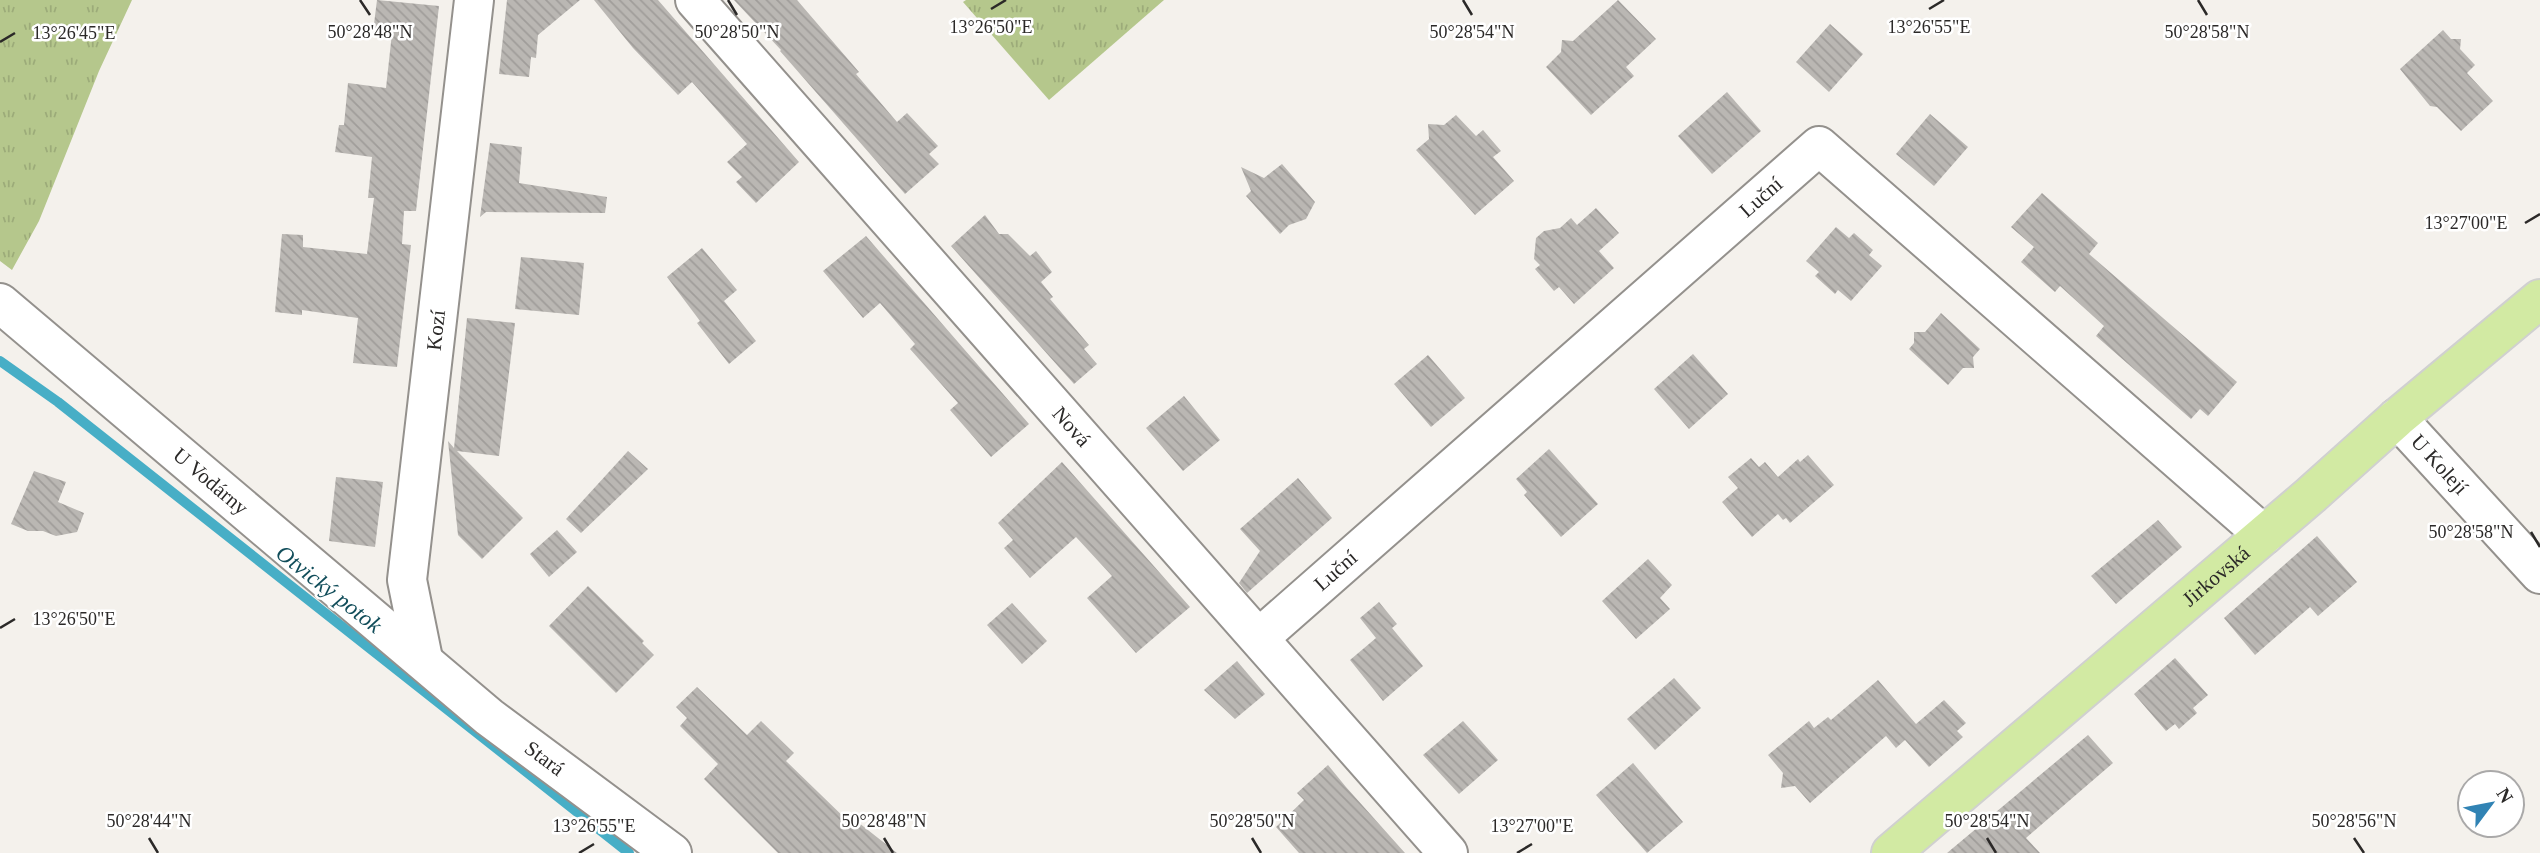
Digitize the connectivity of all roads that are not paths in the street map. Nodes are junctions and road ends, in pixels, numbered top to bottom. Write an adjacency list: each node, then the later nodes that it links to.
1 (474, 0): 9 (street, Kozí)
2 (695, 0): 8 (street, Nová)
3 (2540, 299): 5 (main road, Jirkovská)
4 (0, 303): 9 (street, U Vodárny)
5 (2397, 418): 6 (main road, Jirkovská); 7 (street, U Kolejí)
6 (2264, 535): 8 (street, Luční); 12 (main road, Jirkovská)
7 (2540, 574)
8 (1259, 638): 11 (street, Nová)
9 (423, 659): 10 (street, Stará)
10 (672, 853)
11 (1448, 853)
12 (1891, 853)

